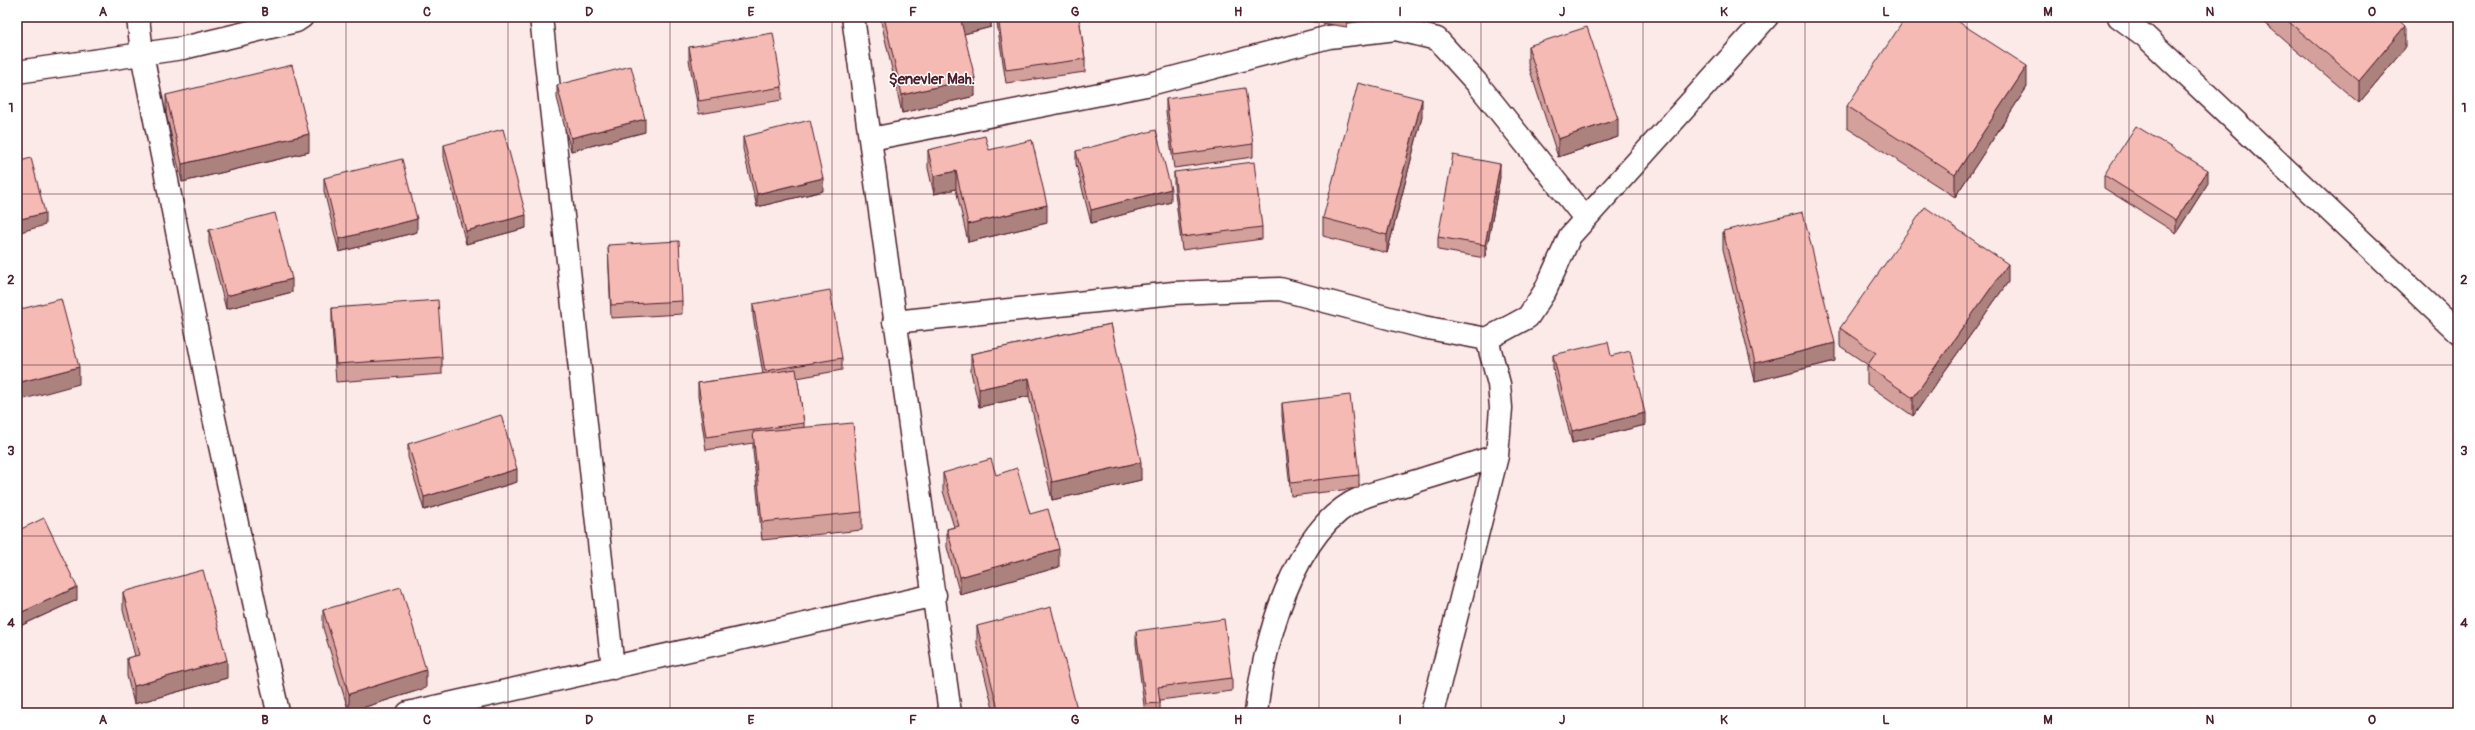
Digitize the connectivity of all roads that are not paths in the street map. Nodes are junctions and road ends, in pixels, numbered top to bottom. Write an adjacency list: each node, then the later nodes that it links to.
1 (138, 17): 8 (street)
2 (302, 17): 8 (street)
3 (541, 17): 17 (street)
4 (853, 17): 10 (street)
5 (1767, 17): 11 (street)
6 (2119, 17): 13 (street)
7 (1394, 23): 10 (street); 11 (street)
8 (142, 54): 9 (street); 19 (street)
9 (17, 72)
10 (871, 139): 12 (street)
11 (1585, 218): 14 (street)
12 (894, 322): 14 (street); 16 (street)
13 (2458, 332)
14 (1487, 339): 15 (street)
15 (1497, 456): 22 (street); 23 (street)
16 (936, 595): 17 (street); 21 (street)
17 (613, 668): 18 (street)
18 (464, 708): 20 (street)
19 (277, 713)
20 (408, 713)
21 (950, 713)
22 (1256, 713)
23 (1432, 713)

